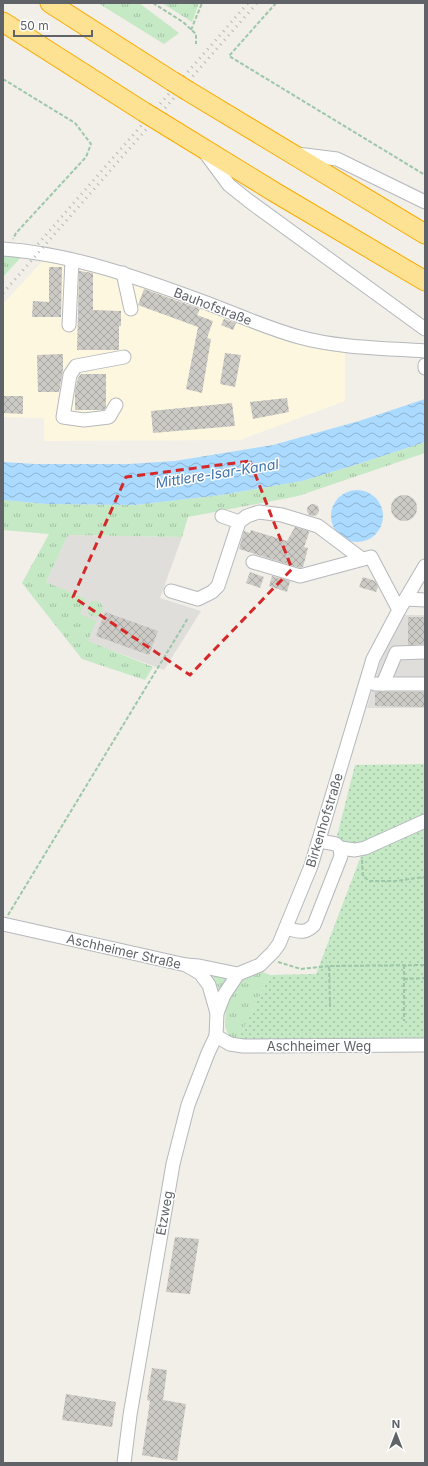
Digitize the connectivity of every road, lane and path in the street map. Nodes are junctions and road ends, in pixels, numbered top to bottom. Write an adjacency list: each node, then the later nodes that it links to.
1 (50, 3): 10 (highway, bridge)
2 (153, 3): 6 (path)
3 (202, 3): 6 (path)
4 (276, 3): 11 (path)
5 (3, 22): 9 (highway, bridge)
6 (191, 30): 7 (path)
7 (196, 44)
8 (3, 79): 14 (path)
9 (201, 148): 17 (highway); 20 (street)
10 (288, 152): 12 (street); 13 (highway)
11 (425, 175)
12 (425, 202)
13 (425, 234)
14 (6, 249): 15 (street, Bauhofstraße)
15 (72, 260): 16 (street, Bauhofstraße); 19 (street)
16 (123, 274): 18 (street); 21 (street, Bauhofstraße)
17 (425, 281)
18 (131, 309)
19 (69, 325)
20 (425, 329)
21 (425, 351)
22 (124, 357): 23 (street)
23 (116, 405)
24 (222, 516): 25 (street)
25 (239, 522): 26 (street); 30 (street)
26 (362, 559): 27 (street); 32 (street)
27 (253, 562)
28 (425, 566): 29 (street, Birkenhofstraße)
29 (420, 579): 32 (street, Birkenhofstraße)
30 (171, 591)
31 (425, 600): 32 (street)
32 (403, 604): 35 (street, Birkenhofstraße)
33 (188, 618): 43 (path)
34 (425, 652): 36 (street)
35 (366, 684): 36 (street); 39 (street, Birkenhofstraße)
36 (383, 684): 37 (street)
37 (425, 684)
38 (425, 821): 41 (street)
39 (319, 841): 40 (street); 44 (street, Birkenhofstraße)
40 (340, 848): 41 (street); 44 (street)
41 (362, 848): 42 (path)
42 (425, 877)
43 (5, 920): 46 (street, Aschheimer Straße)
44 (286, 928): 45 (street, Birkenhofstraße)
45 (267, 958): 49 (path); 50 (street, Birkenhofstraße)
46 (186, 965): 50 (street); 54 (street, Aschheimer Straße)
47 (404, 965): 48 (path); 49 (path); 52 (path)
48 (425, 965)
49 (330, 966): 53 (path)
50 (238, 974): 54 (street, Etzweg)
51 (425, 978): 52 (path)
52 (404, 979): 55 (path)
53 (330, 1007)
54 (217, 1013): 56 (street, Etzweg)
55 (404, 1021)
56 (216, 1036): 57 (street, Aschheimer Weg); 58 (street, Etzweg)
57 (425, 1046)
58 (124, 1463)

